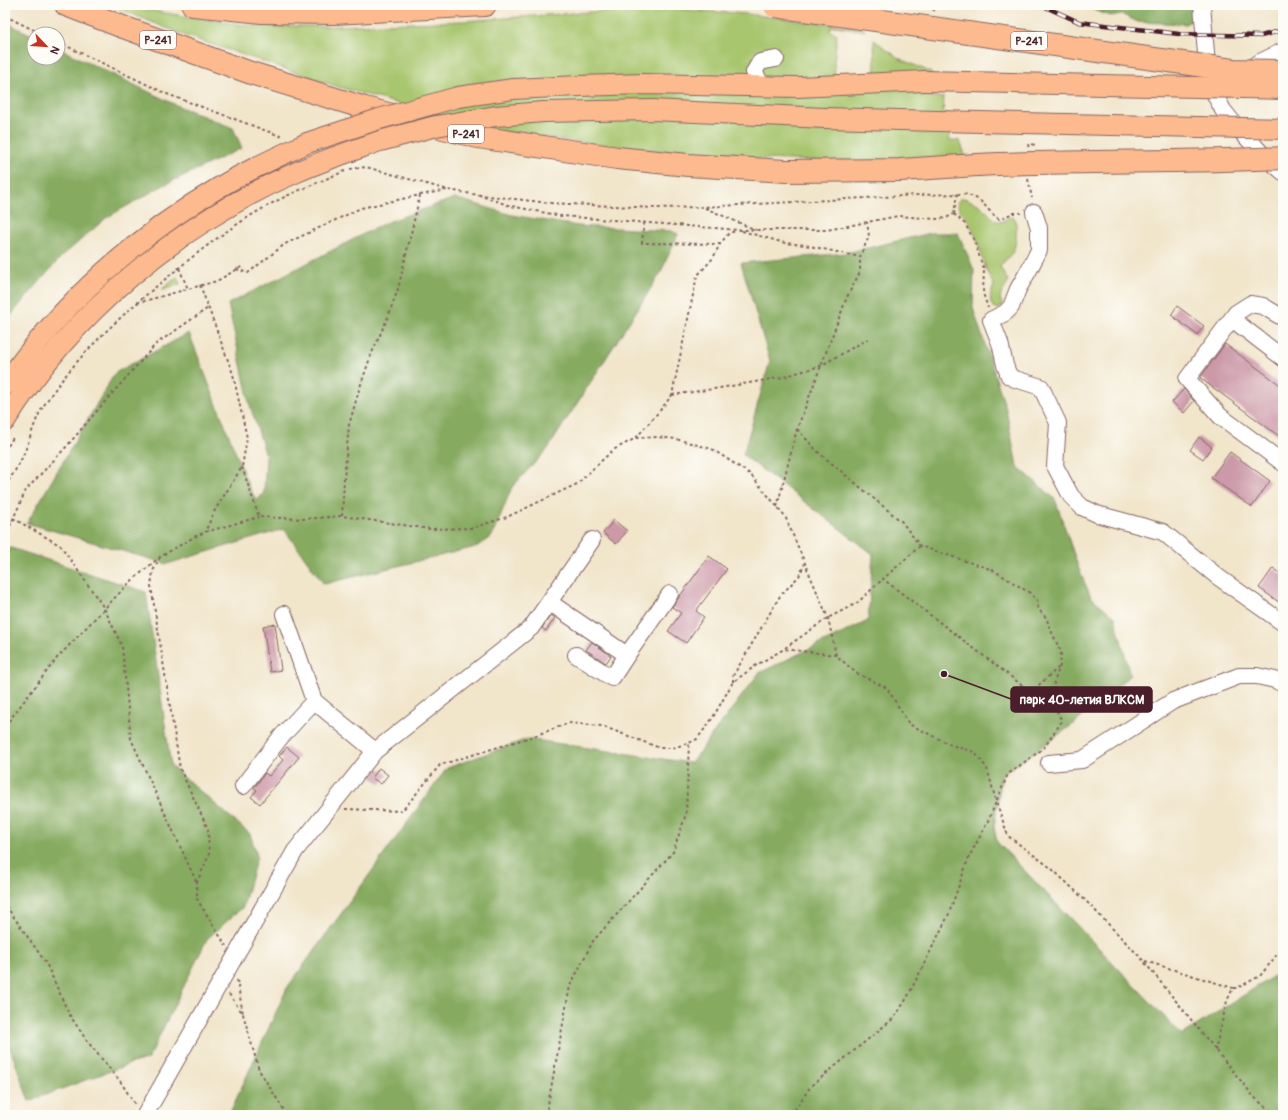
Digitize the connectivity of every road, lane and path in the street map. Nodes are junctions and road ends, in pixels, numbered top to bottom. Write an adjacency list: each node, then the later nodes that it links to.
1 (66, 5): 19 (highway, Р-241, bridge)
2 (193, 5): 3 (highway)
3 (485, 5)
4 (770, 5): 13 (highway, Р-241, bridge)
5 (928, 5): 7 (path)
6 (1202, 5): 16 (street)
7 (935, 11)
8 (5, 16): 9 (path)
9 (26, 26)
10 (66, 46): 18 (path)
11 (1283, 51): 16 (street)
12 (776, 59): 14 (street)
13 (1283, 71)
14 (762, 86): 15 (main road, bridge); 46 (main road, bridge)
15 (1283, 89)
16 (1215, 95): 20 (street)
17 (1283, 129): 48 (main road, bridge)
18 (285, 137)
19 (1283, 158)
20 (1283, 172)
21 (448, 190): 22 (path); 23 (path); 34 (path)
22 (420, 194): 35 (path); 56 (path)
23 (472, 194): 24 (path); 28 (path)
24 (703, 208): 26 (path); 30 (path)
25 (1034, 212): 42 (street)
26 (954, 214): 27 (path); 42 (path)
27 (867, 222): 30 (path); 32 (path)
28 (644, 223): 29 (path); 31 (path)
29 (739, 230): 30 (path); 31 (path); 32 (path)
30 (757, 230)
31 (720, 244): 47 (path)
32 (860, 257): 45 (path)
33 (243, 266): 35 (path)
34 (179, 267): 37 (path); 38 (path)
35 (236, 269): 36 (path)
36 (200, 286): 37 (path); 39 (path)
37 (188, 289): 38 (path)
38 (136, 303): 54 (path)
39 (208, 308): 53 (path); 58 (path)
40 (1283, 318): 41 (street)
41 (1232, 319): 44 (street); 52 (street)
42 (991, 320): 71 (street)
43 (868, 339): 45 (path)
44 (1283, 358)
45 (820, 366): 47 (path); 49 (path)
46 (5, 385)
47 (672, 395): 50 (path)
48 (10, 429): 51 (path)
49 (797, 429): 55 (path); 62 (path)
50 (636, 438): 55 (path); 56 (path)
51 (5, 451)
52 (1283, 463)
53 (242, 467): 57 (path); 59 (path)
54 (5, 486)
55 (777, 507): 64 (path)
56 (342, 516): 57 (path)
57 (259, 517): 59 (path)
58 (13, 518): 60 (path); 68 (path)
59 (205, 532): 63 (path)
60 (5, 537)
61 (592, 540): 67 (street)
62 (920, 546): 65 (path); 76 (path)
63 (160, 557): 68 (path); 87 (path)
64 (805, 563): 70 (path); 77 (path)
65 (884, 579): 70 (path); 76 (path)
66 (670, 594): 74 (street)
67 (549, 602): 74 (street); 82 (street)
68 (104, 608): 80 (path); 87 (path)
69 (284, 614): 79 (street)
70 (828, 618): 72 (path); 75 (path)
71 (1283, 623)
72 (784, 649): 75 (path); 77 (path)
73 (576, 655): 74 (street)
74 (627, 655)
75 (836, 655): 85 (path)
76 (1060, 666): 85 (path)
77 (733, 682): 81 (path)
78 (1283, 684): 83 (street)
79 (314, 701): 82 (street); 84 (street)
80 (5, 726)
81 (689, 743): 86 (path); 98 (path)
82 (375, 751): 86 (street)
83 (1049, 763)
84 (243, 786)
85 (996, 801): 91 (path); 99 (path)
86 (328, 809): 90 (street)
87 (197, 882): 90 (path)
88 (5, 900): 96 (path)
89 (1283, 947): 93 (path)
90 (234, 958): 92 (street); 94 (path)
91 (1143, 961): 93 (path); 95 (path)
92 (220, 982): 94 (path); 96 (street)
93 (1233, 988): 95 (path)
94 (243, 1014): 97 (path)
95 (1215, 1051): 100 (path)
96 (142, 1112)
97 (287, 1115)
98 (546, 1115)
99 (791, 1115)
100 (1283, 1115)

